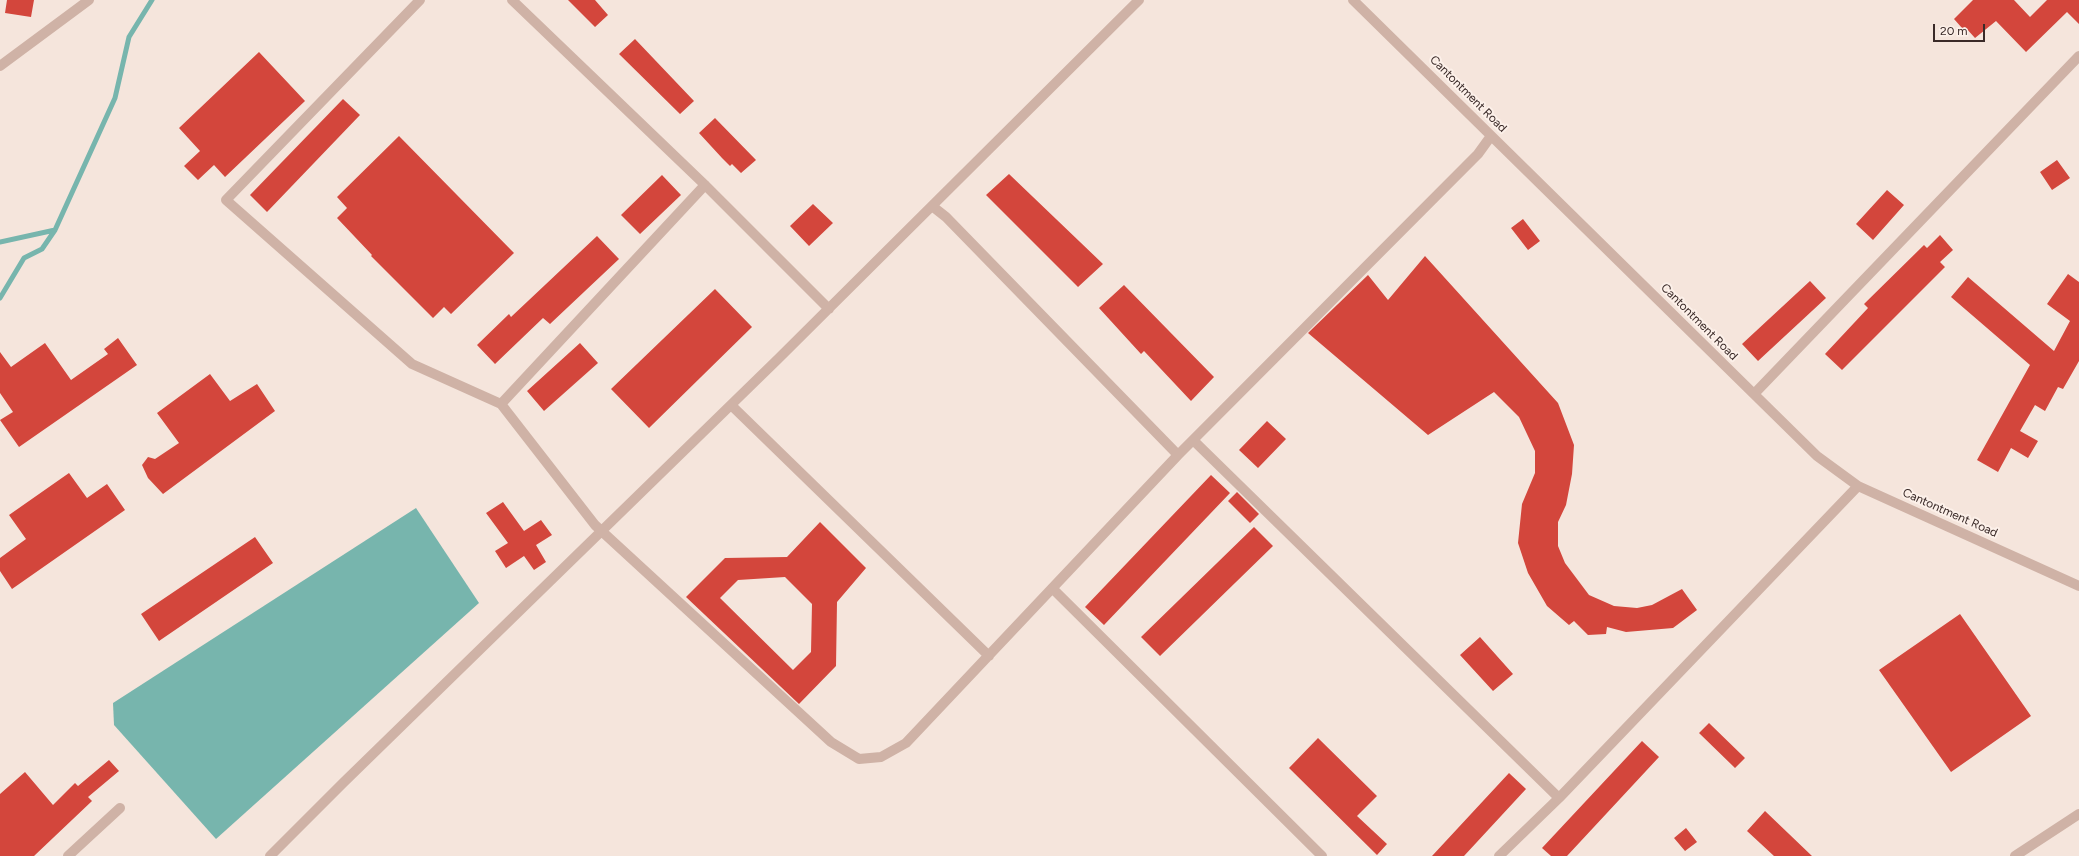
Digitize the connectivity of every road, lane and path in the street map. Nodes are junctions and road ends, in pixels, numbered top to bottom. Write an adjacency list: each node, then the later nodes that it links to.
1 (89, 0): 7 (street)
2 (420, 0): 13 (street)
3 (512, 0): 9 (street)
4 (1139, 0): 10 (street)
5 (1353, 0): 8 (street, Cantontment Road)
6 (2079, 56): 12 (street)
7 (0, 66)
8 (1491, 136): 12 (street, Cantontment Road); 15 (street)
9 (705, 186): 11 (street); 13 (street)
10 (932, 206): 11 (street); 16 (street)
11 (829, 309): 14 (street)
12 (1754, 394): 17 (street, Cantontment Road)
13 (501, 404): 18 (street)
14 (731, 405): 18 (street); 21 (street)
15 (1193, 440): 16 (street); 22 (street)
16 (1178, 455): 20 (street)
17 (1858, 486): 19 (street, Cantontment Road); 22 (street)
18 (603, 531): 21 (street); 26 (street)
19 (2079, 586)
20 (1053, 589): 21 (street); 27 (street)
21 (989, 656)
22 (1559, 798): 28 (street)
23 (120, 808): 25 (street)
24 (2079, 814): 29 (street)
25 (68, 856)
26 (270, 856)
27 (1322, 856)
28 (1499, 856)
29 (2015, 856)

